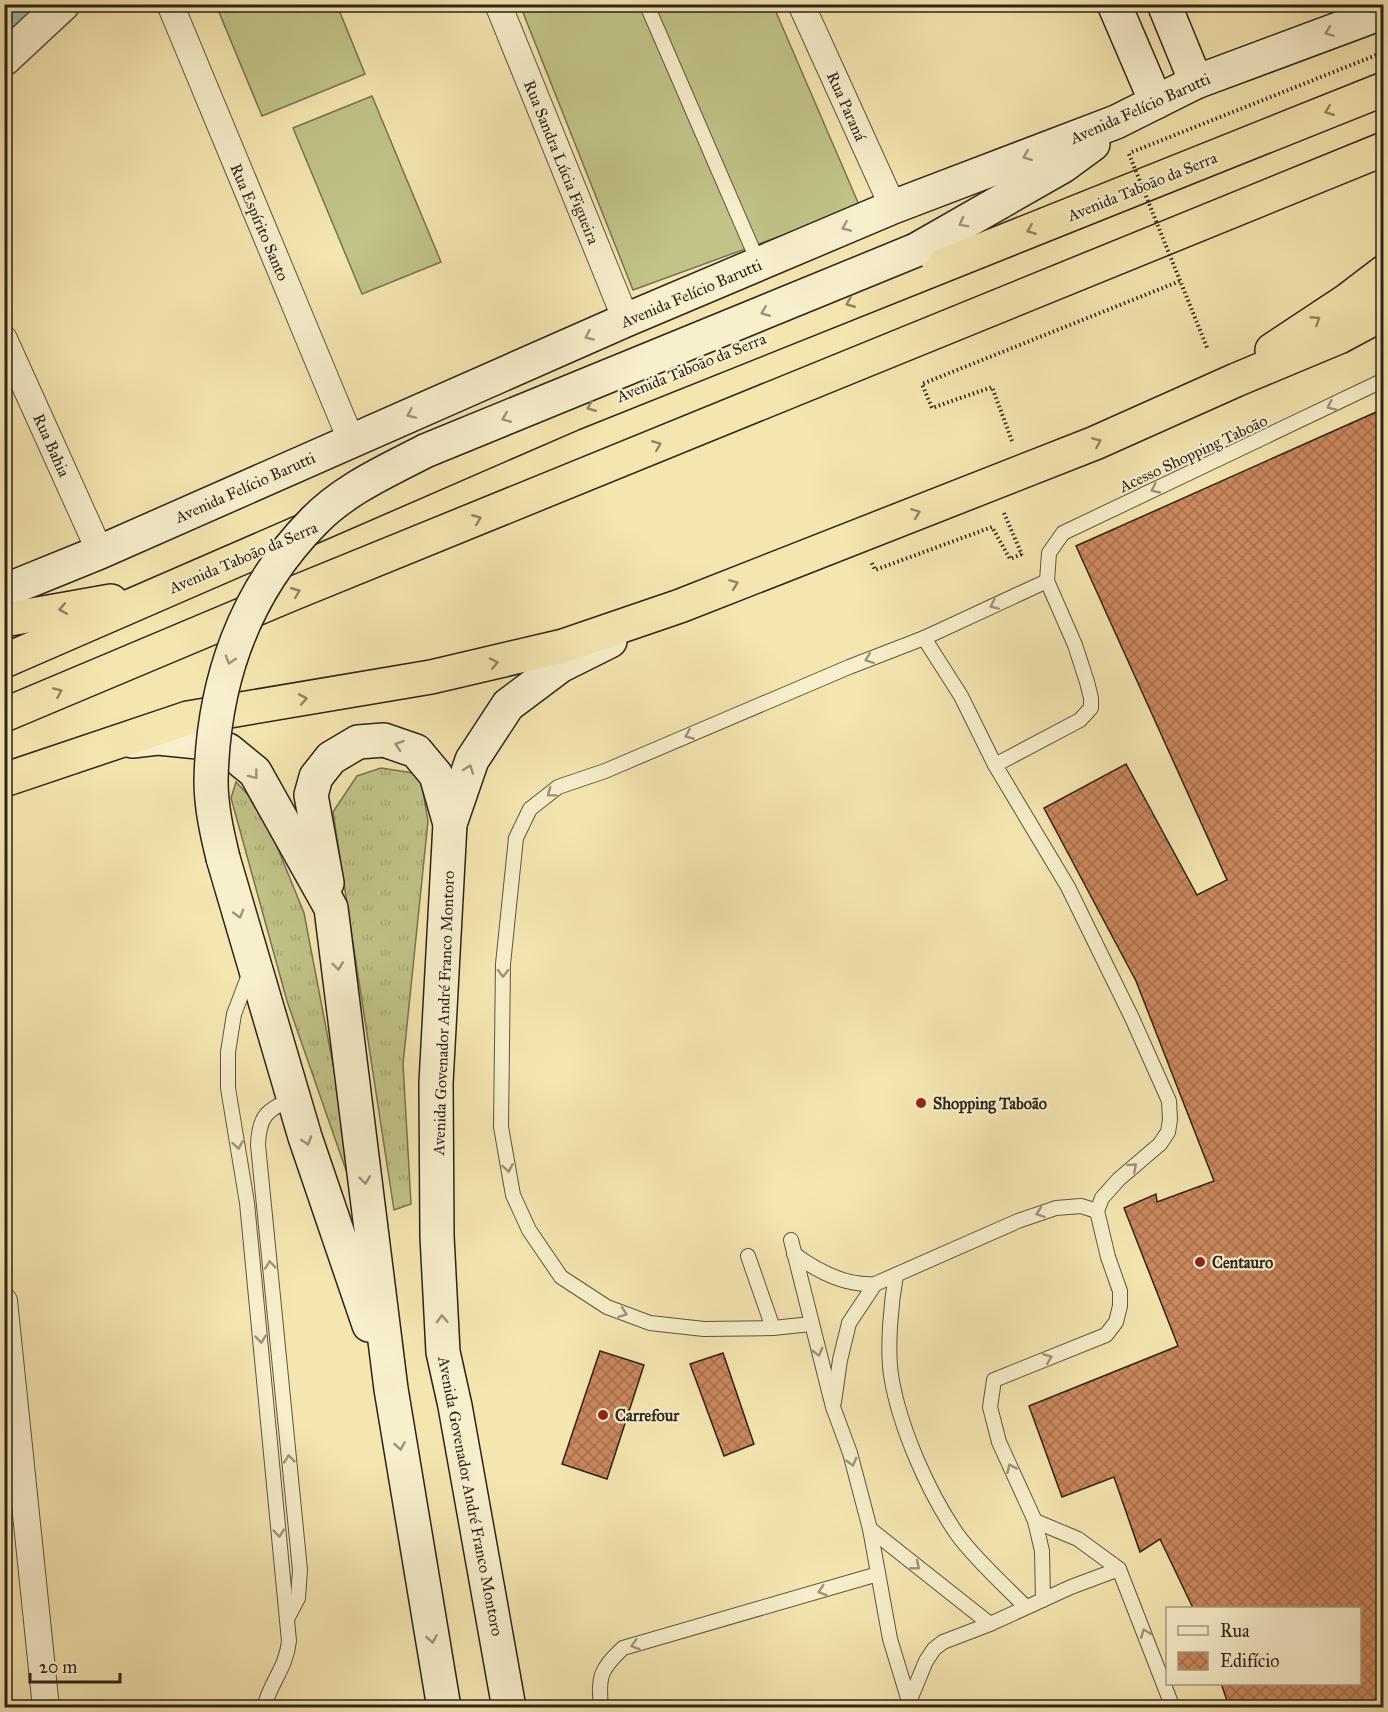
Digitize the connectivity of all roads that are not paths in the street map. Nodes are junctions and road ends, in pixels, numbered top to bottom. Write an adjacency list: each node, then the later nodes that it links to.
1 (63, 4): 9 (main road)
2 (170, 4): 23 (street, Rua Espírito Santo)
3 (498, 4): 19 (street, Rua Sandra Lúcia Figueira)
4 (801, 4): 15 (street, Rua Paraná)
5 (1114, 4): 12 (main road)
6 (1164, 4): 10 (main road)
7 (649, 10): 16 (lane)
8 (1383, 12): 10 (main road, Avenida Felício Barutti, one-way to 10)
9 (4, 59)
10 (1196, 82): 12 (main road, Avenida Felício Barutti)
11 (1383, 89): 27 (highway, Avenida Taboão da Serra, one-way to 27)
12 (1155, 102): 13 (main road, Avenida Felício Barutti)
13 (1116, 122): 15 (main road, Avenida Felício Barutti, one-way to 15); 38 (main road, one-way to 38, bridge)
14 (1383, 149): 32 (highway, one-way to 14)
15 (893, 207): 16 (main road, Avenida Felício Barutti, one-way to 16)
16 (759, 264): 19 (main road, Avenida Felício Barutti)
17 (1383, 272): 21 (highway, one-way to 17)
18 (1383, 314): 21 (highway)
19 (626, 320): 23 (main road, Avenida Felício Barutti, one-way to 23)
20 (4, 339): 24 (street, Rua Bahia)
21 (1236, 380): 28 (highway, one-way to 21)
22 (1383, 380): 25 (lane, Acesso Shopping Taboão, one-way to 25)
23 (351, 440): 24 (main road, Avenida Felício Barutti)
24 (100, 552): 26 (main road, Avenida Felício Barutti)
25 (1047, 581): 30 (lane, one-way to 30); 34 (lane)
26 (4, 591)
27 (163, 592): 29 (highway, one-way to 29); 31 (highway, Avenida Taboão da Serra)
28 (680, 606): 33 (highway, one-way to 28); 36 (main road, Avenida Govenador André Franco Montoro, one-way to 28)
29 (4, 620)
30 (924, 638): 34 (lane); 46 (lane, one-way to 46)
31 (4, 661)
32 (4, 715)
33 (124, 741): 35 (highway); 37 (main road, one-way to 37)
34 (995, 765): 40 (lane, one-way to 34)
35 (4, 780)
36 (450, 824): 37 (main road, one-way to 37); 61 (main road, Avenida Govenador André Franco Montoro, one-way to 36)
37 (331, 908): 47 (main road, one-way to 47)
38 (253, 963): 39 (main road); 55 (lane, one-way to 55)
39 (294, 1099): 47 (main road, one-way to 47); 55 (lane, one-way to 39)
40 (1097, 1211): 42 (lane, one-way to 42); 49 (lane, one-way to 40)
41 (748, 1256): 46 (lane)
42 (896, 1275): 43 (lane); 54 (lane)
43 (875, 1284): 45 (lane); 48 (lane)
44 (4, 1301): 58 (street)
45 (811, 1324): 46 (lane); 48 (lane, one-way to 48)
46 (773, 1328)
47 (391, 1389): 60 (main road, one-way to 60)
48 (833, 1407): 50 (lane, one-way to 50)
49 (1035, 1521): 51 (lane); 53 (lane)
50 (870, 1529): 52 (lane); 56 (lane, one-way to 56)
51 (1119, 1569): 53 (lane); 63 (lane, one-way to 51)
52 (878, 1574): 57 (lane); 62 (lane, one-way to 62)
53 (1043, 1600): 54 (lane)
54 (1026, 1607): 56 (lane)
55 (288, 1619): 59 (lane)
56 (990, 1624): 57 (lane)
57 (910, 1705)
58 (46, 1707)
59 (264, 1707)
60 (444, 1707)
61 (509, 1707)
62 (601, 1707)
63 (1173, 1707)

